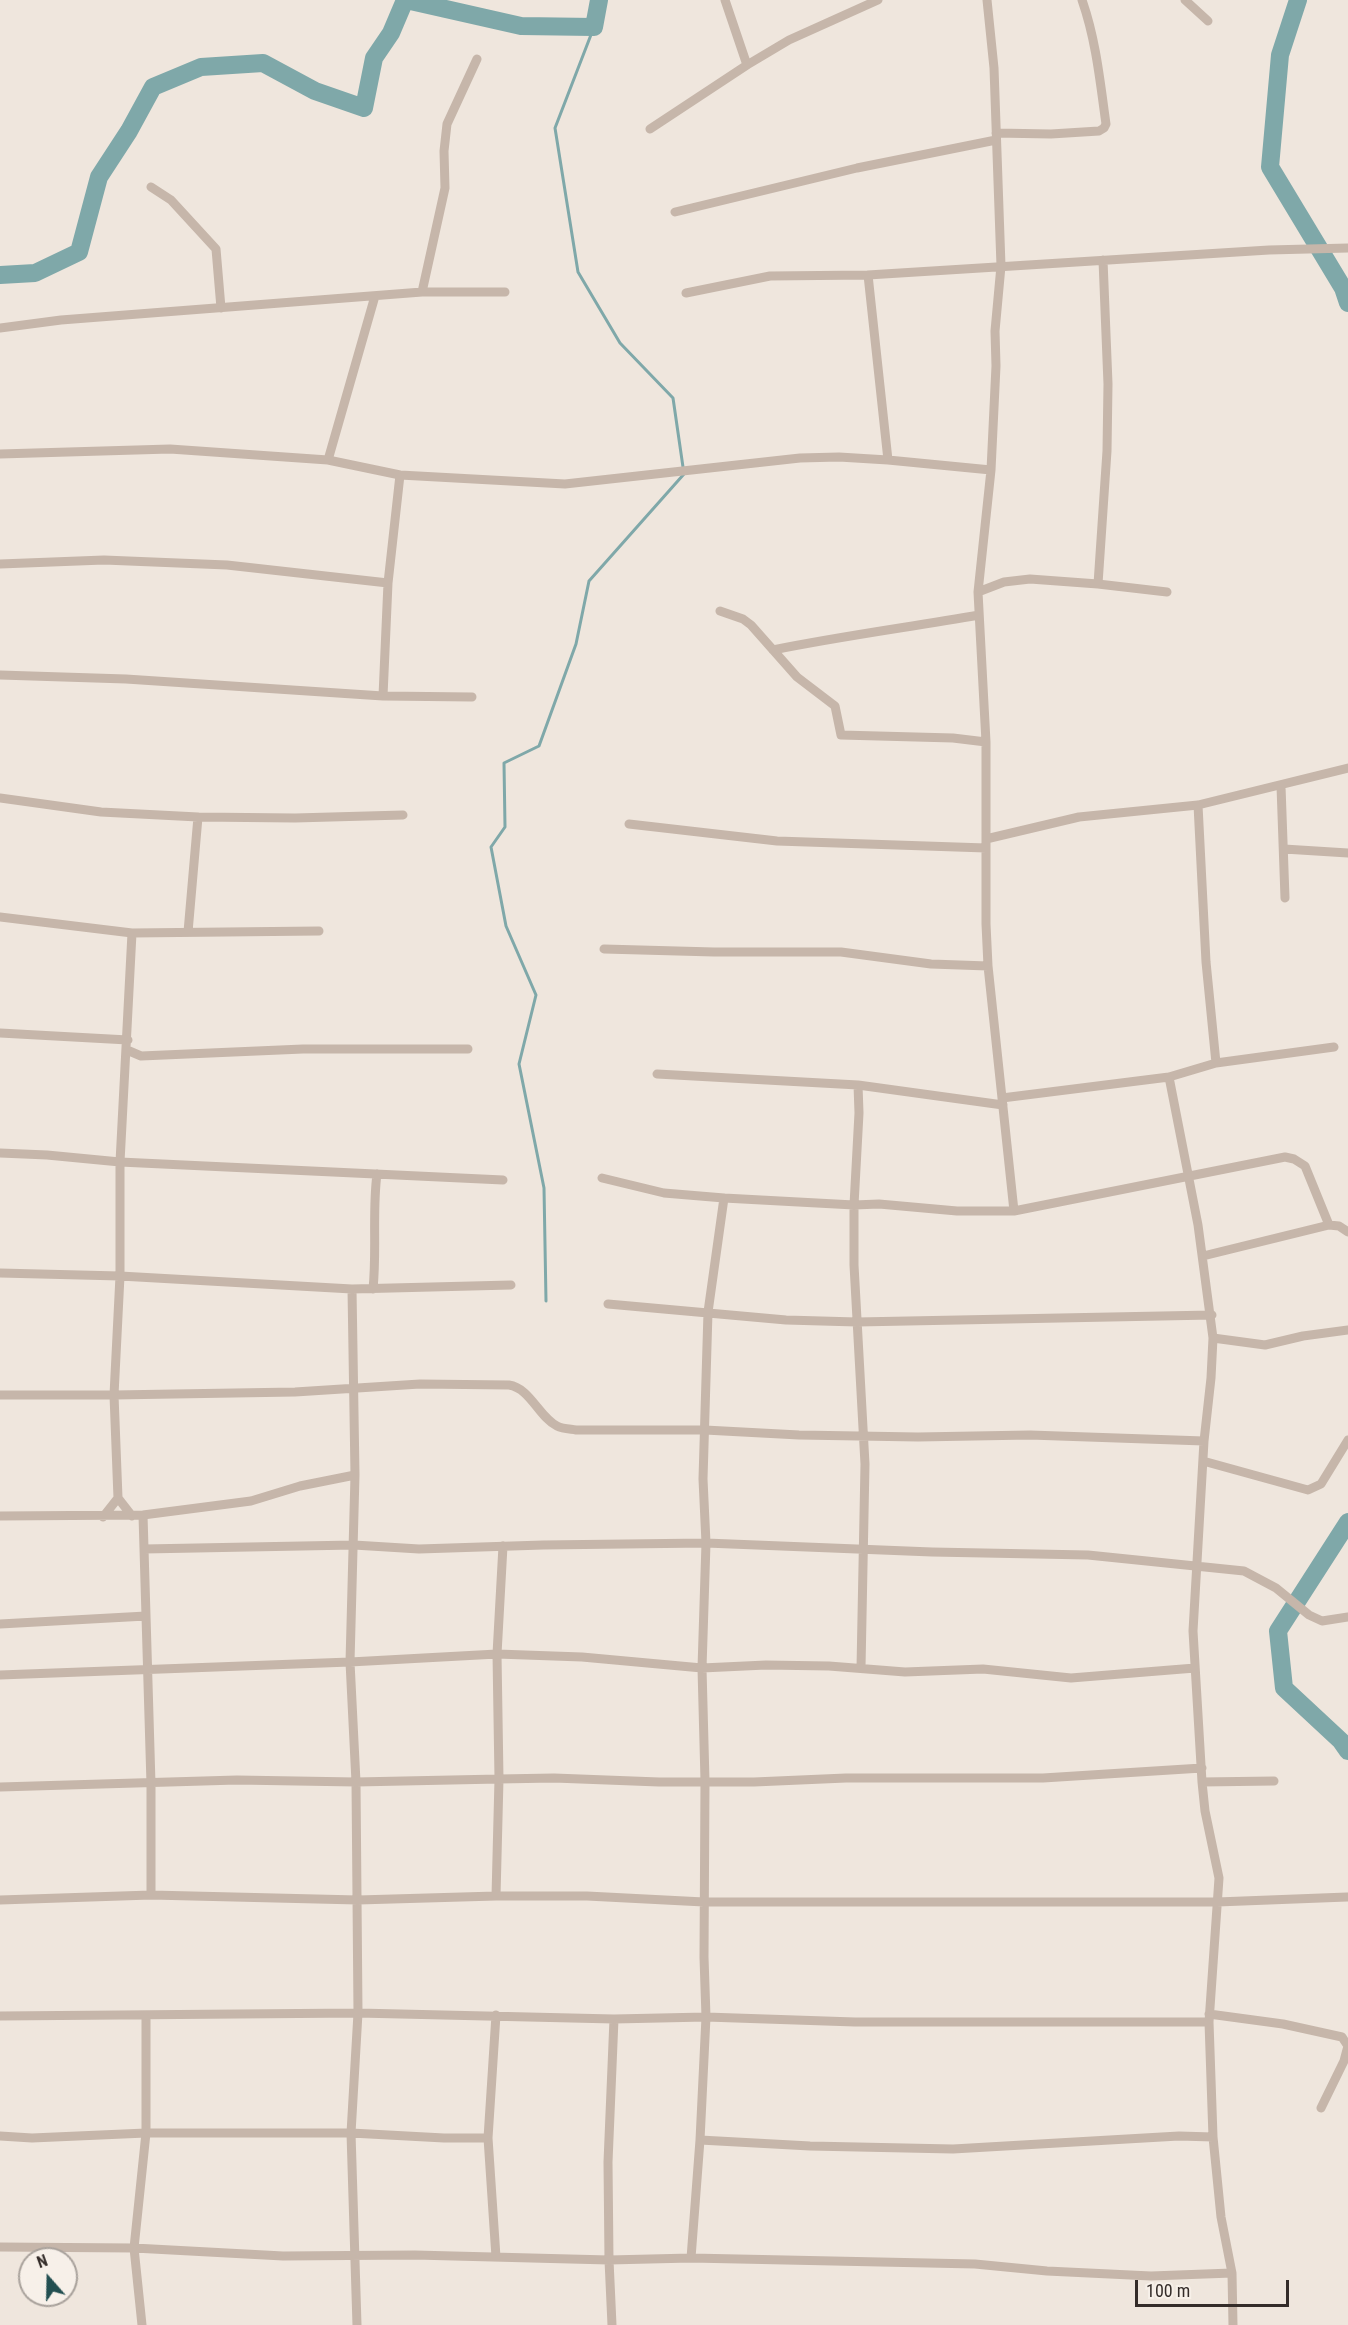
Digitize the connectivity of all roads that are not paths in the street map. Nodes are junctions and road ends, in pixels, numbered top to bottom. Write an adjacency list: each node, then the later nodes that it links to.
1 (725, 0): 8 (street)
2 (878, 0): 8 (street)
3 (987, 0): 10 (street)
4 (1082, 0): 10 (street)
5 (1185, 0): 6 (street)
6 (1208, 21)
7 (477, 59): 17 (street)
8 (747, 65): 9 (street)
9 (650, 129)
10 (996, 137): 12 (street); 15 (street)
11 (151, 187): 21 (street)
12 (675, 212)
13 (1348, 248): 14 (street)
14 (1103, 260): 15 (street); 30 (street)
15 (1001, 266): 16 (street); 26 (street)
16 (868, 275): 19 (street); 25 (street)
17 (422, 292): 18 (street); 20 (street)
18 (505, 292)
19 (686, 293)
20 (375, 296): 21 (street); 24 (street)
21 (221, 308): 22 (street)
22 (0, 328)
23 (0, 454): 24 (street)
24 (328, 460): 27 (street)
25 (888, 460): 26 (street); 27 (street)
26 (990, 470): 31 (street)
27 (400, 475): 29 (street)
28 (0, 564): 29 (street)
29 (388, 583): 37 (street)
30 (1098, 584): 31 (street); 32 (street)
31 (978, 592): 34 (street)
32 (1167, 592)
33 (720, 610): 35 (street)
34 (979, 615): 35 (street); 39 (street)
35 (773, 650): 39 (street)
36 (0, 675): 37 (street)
37 (383, 696): 38 (street)
38 (472, 697)
39 (986, 742): 47 (street)
40 (1348, 768): 41 (street)
41 (1281, 786): 43 (street); 48 (street)
42 (0, 798): 45 (street)
43 (1198, 805): 47 (street); 62 (street)
44 (403, 815): 45 (street)
45 (198, 817): 53 (street)
46 (629, 824): 47 (street)
47 (986, 844): 56 (street)
48 (1284, 849): 49 (street); 50 (street)
49 (1348, 853)
50 (1285, 898)
51 (0, 917): 54 (street)
52 (319, 931): 53 (street)
53 (189, 932): 54 (street)
54 (132, 933): 58 (street)
55 (604, 949): 56 (street)
56 (988, 966): 67 (street)
57 (0, 1033): 58 (street)
58 (127, 1045): 61 (street); 63 (street)
59 (1334, 1047): 62 (street)
60 (468, 1049): 61 (street)
61 (141, 1056): 63 (street)
62 (1216, 1063): 65 (street)
63 (126, 1066): 69 (street)
64 (657, 1074): 66 (street)
65 (1169, 1077): 67 (street); 72 (street)
66 (858, 1086): 67 (street); 75 (street)
67 (1002, 1101): 76 (street)
68 (0, 1153): 69 (street)
69 (120, 1162): 70 (street); 81 (street)
70 (377, 1174): 73 (street); 84 (street)
71 (602, 1178): 74 (street)
72 (1187, 1178): 76 (street); 77 (street); 79 (street)
73 (503, 1180)
74 (724, 1198): 75 (street); 86 (street)
75 (854, 1205): 76 (street); 88 (street)
76 (1014, 1211)
77 (1329, 1225): 78 (street); 79 (street)
78 (1348, 1232)
79 (1203, 1256): 87 (street)
80 (0, 1273): 81 (street)
81 (120, 1276): 83 (street); 93 (street)
82 (511, 1285): 84 (street)
83 (352, 1289): 84 (street); 91 (street)
84 (373, 1289)
85 (608, 1304): 86 (street)
86 (708, 1312): 88 (street); 94 (street)
87 (1212, 1315): 88 (street); 90 (street)
88 (857, 1322): 95 (street)
89 (1348, 1330): 90 (street)
90 (1213, 1338): 97 (street)
91 (354, 1387): 93 (street); 94 (street); 99 (street)
92 (0, 1395): 93 (street)
93 (114, 1395): 100 (street)
94 (705, 1430): 95 (street); 105 (street)
95 (863, 1435): 97 (street); 109 (street)
96 (1348, 1440): 98 (street)
97 (1204, 1441): 98 (street)
98 (1203, 1461): 110 (street)
99 (355, 1475): 101 (street); 106 (street)
100 (118, 1498): 103 (street); 104 (street)
101 (143, 1515): 104 (street); 108 (street)
102 (0, 1516): 103 (street)
103 (103, 1516): 104 (street)
104 (132, 1516)
105 (706, 1543): 107 (street); 109 (street); 116 (street)
106 (354, 1545): 107 (street); 108 (street); 115 (street)
107 (502, 1546): 114 (street)
108 (144, 1549): 111 (street)
109 (863, 1550): 110 (street); 117 (street)
110 (1197, 1566): 112 (street); 118 (street)
111 (146, 1616): 113 (street); 119 (street)
112 (1348, 1617)
113 (0, 1624)
114 (497, 1654): 115 (street); 116 (street); 122 (street)
115 (350, 1662): 119 (street); 125 (street)
116 (702, 1668): 117 (street); 123 (street)
117 (861, 1668): 118 (street)
118 (1195, 1668): 121 (street)
119 (149, 1669): 120 (street); 127 (street)
120 (0, 1675)
121 (1202, 1768): 123 (street); 126 (street)
122 (499, 1779): 123 (street); 125 (street); 130 (street)
123 (705, 1781): 134 (street)
124 (1274, 1781): 126 (street)
125 (356, 1782): 127 (street); 133 (street)
126 (1202, 1782): 135 (street)
127 (152, 1784): 128 (street); 129 (street)
128 (0, 1787)
129 (151, 1895): 132 (street); 133 (street)
130 (496, 1896): 133 (street); 134 (street)
131 (1347, 1897): 135 (street)
132 (0, 1900)
133 (358, 1900): 136 (street)
134 (704, 1902): 135 (street); 140 (street)
135 (1217, 1902): 141 (street)
136 (358, 2013): 137 (street); 139 (street); 145 (street)
137 (496, 2015): 142 (street); 148 (street)
138 (0, 2016): 139 (street)
139 (146, 2016): 144 (street)
140 (706, 2017): 141 (street); 142 (street); 149 (street)
141 (1209, 2018): 143 (street); 147 (street)
142 (614, 2019): 155 (street)
143 (1321, 2108)
144 (146, 2133): 145 (street); 146 (street); 151 (street)
145 (351, 2133): 148 (street); 152 (street)
146 (0, 2136)
147 (1213, 2137): 149 (street); 156 (street)
148 (488, 2138): 153 (street)
149 (700, 2140): 154 (street)
150 (0, 2247): 151 (street)
151 (134, 2248): 152 (street); 157 (street)
152 (356, 2256): 153 (street); 158 (street)
153 (496, 2257): 155 (street)
154 (691, 2258): 155 (street); 156 (street)
155 (609, 2260): 159 (street)
156 (1232, 2273): 160 (street)
157 (142, 2325)
158 (357, 2325)
159 (612, 2325)
160 (1233, 2325)

